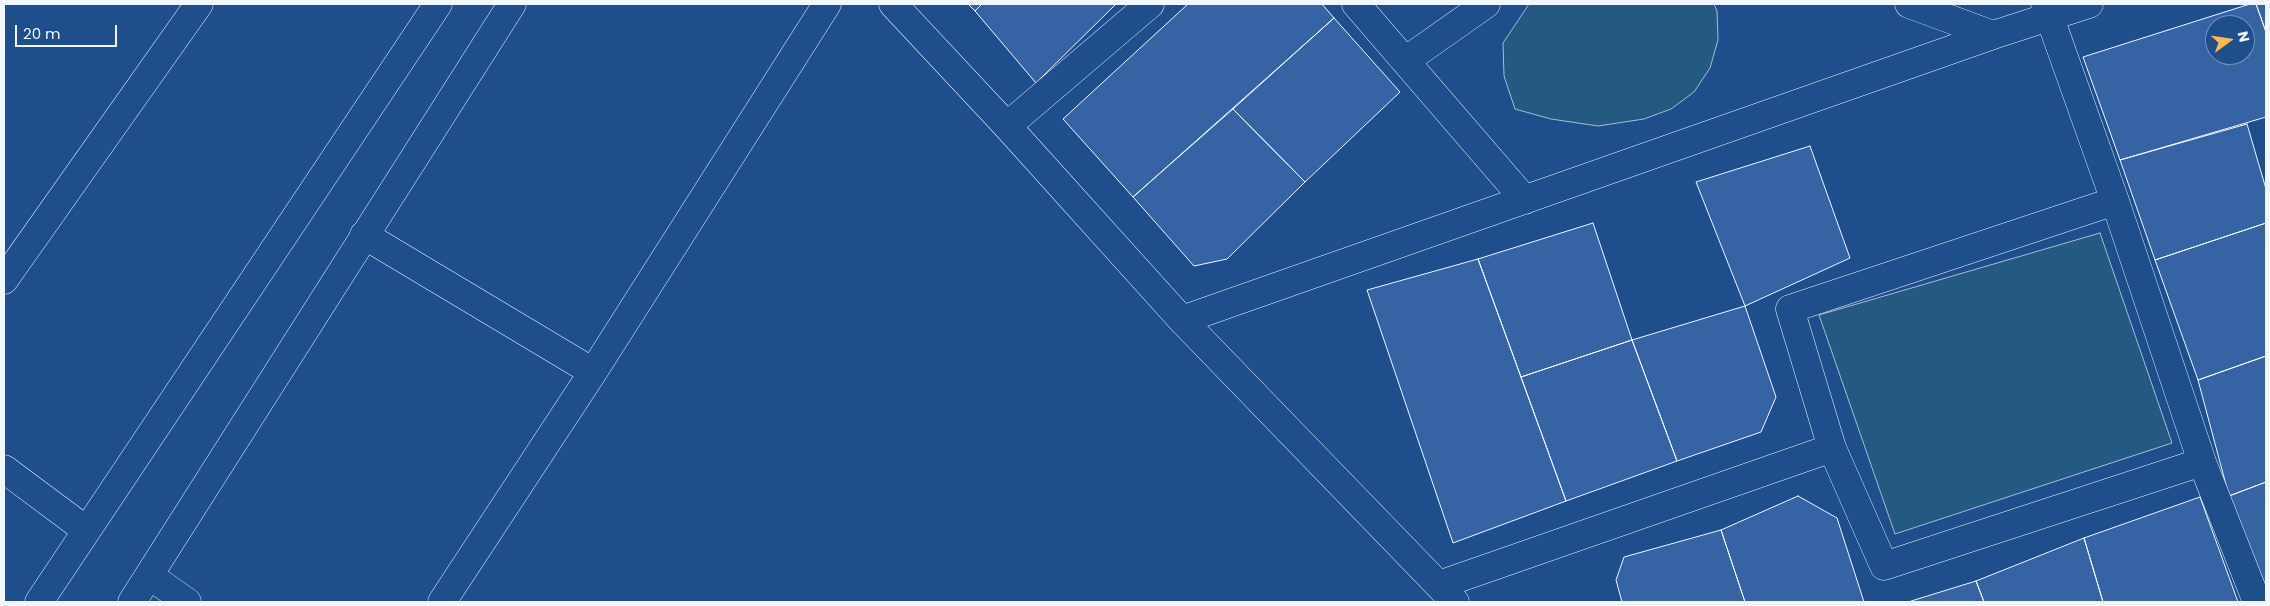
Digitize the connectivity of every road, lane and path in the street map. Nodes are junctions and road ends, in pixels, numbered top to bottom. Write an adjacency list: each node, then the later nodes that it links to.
1 (199, 4): 18 (street)
2 (438, 4): 24 (street)
3 (512, 4): 17 (street)
4 (827, 4): 20 (street)
5 (893, 4): 14 (street)
6 (1150, 4): 14 (street)
7 (1356, 4): 13 (street)
8 (1486, 4): 13 (street)
9 (1909, 4): 12 (street)
10 (2089, 4): 11 (street)
11 (2047, 10): 12 (street); 16 (street)
12 (1993, 36): 15 (street)
13 (1405, 60): 15 (street)
14 (1007, 126): 19 (street)
15 (1525, 200): 19 (street)
16 (2114, 201): 21 (street); 22 (street)
17 (364, 235): 20 (street); 25 (street)
18 (4, 280)
19 (1182, 320): 26 (street)
20 (593, 372): 30 (street)
21 (1832, 448): 22 (street); 26 (street)
22 (2202, 462): 31 (street)
23 (4, 469): 24 (street)
24 (86, 530): 27 (street)
25 (150, 576): 28 (street); 29 (street)
26 (1447, 594)
27 (39, 602)
28 (132, 602)
29 (187, 602)
30 (442, 602)
31 (2257, 602)

